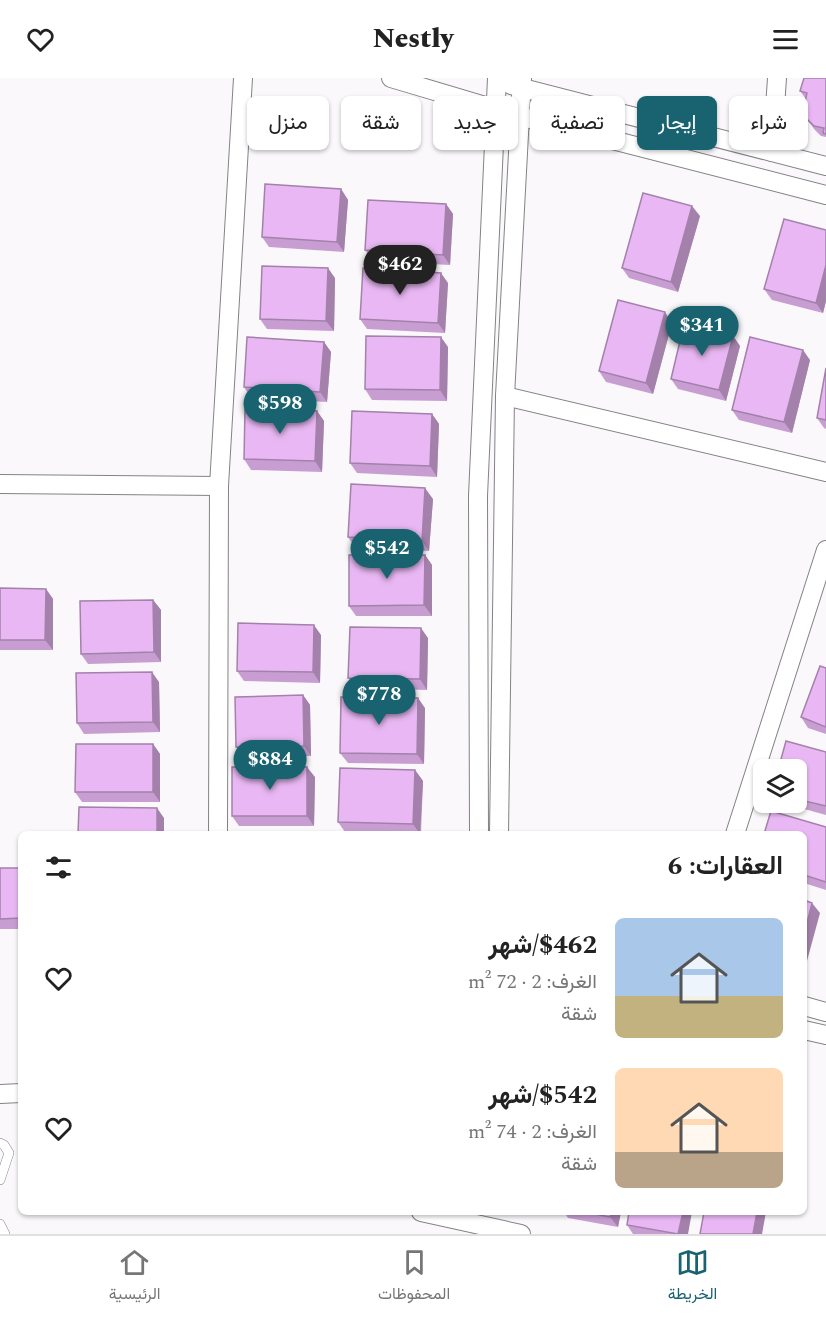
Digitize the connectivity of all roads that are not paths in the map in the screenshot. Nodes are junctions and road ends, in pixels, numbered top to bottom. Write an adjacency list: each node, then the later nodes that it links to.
1 (243, 78): 16 (street)
2 (391, 78): 6 (street)
3 (777, 78): 10 (street)
4 (493, 79): 5 (street); 7 (street)
5 (521, 83): 8 (street); 10 (street)
6 (451, 96)
7 (494, 96)
8 (519, 117): 12 (street); 13 (street)
9 (492, 150): 19 (street)
10 (772, 152): 11 (street)
11 (826, 166)
12 (826, 195)
13 (506, 396): 14 (street); 20 (street)
14 (826, 472)
15 (0, 484): 16 (street)
16 (219, 486): 18 (street)
17 (826, 550): 21 (street)
18 (218, 831)
19 (479, 831)
20 (499, 831)
21 (736, 831)
22 (807, 1007): 23 (street)
23 (826, 1012)
24 (807, 1031): 25 (street)
25 (826, 1035)
26 (18, 1093): 27 (street)
27 (0, 1094)
28 (0, 1143): 29 (lane)
29 (0, 1180)
30 (435, 1215): 33 (street)
31 (0, 1224): 32 (lane)
32 (5, 1234)
33 (521, 1234)

